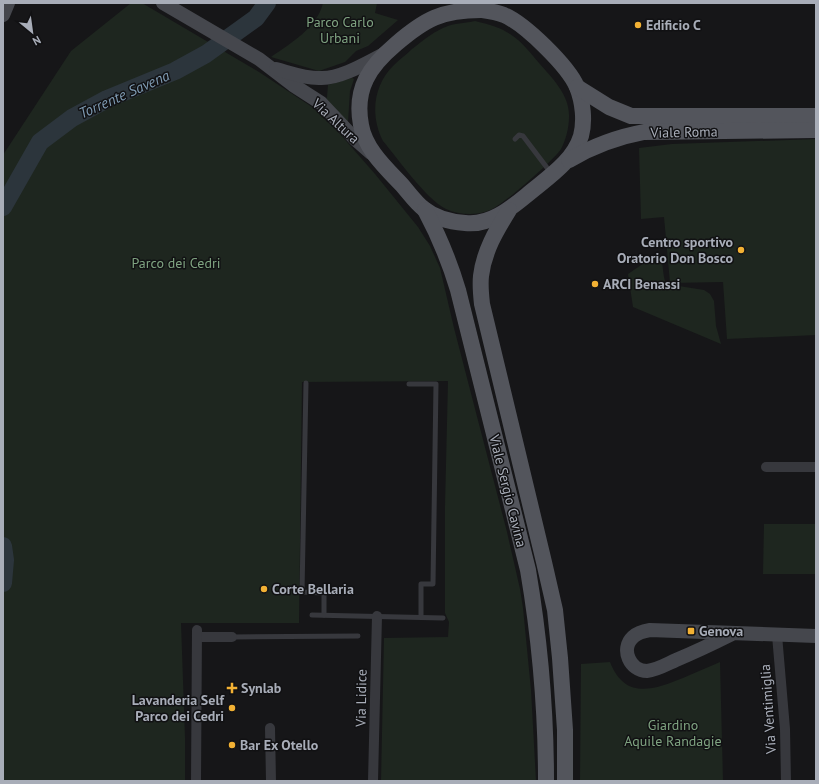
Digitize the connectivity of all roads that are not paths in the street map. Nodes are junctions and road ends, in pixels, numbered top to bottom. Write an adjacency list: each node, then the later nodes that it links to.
1 (8, 3): 5 (street)
2 (163, 3): 7 (street, Via Altura)
3 (452, 8): 4 (main road); 6 (main road)
4 (500, 9): 8 (main road)
5 (3, 16)
6 (384, 54): 7 (street, Via Altura); 11 (main road)
7 (272, 68): 11 (street, Via Altura)
8 (577, 87): 9 (main road, Viale Roma); 12 (main road)
9 (813, 123): 12 (main road, Viale Roma)
10 (515, 138): 13 (lane)
11 (379, 160): 15 (main road)
12 (566, 162): 13 (main road)
13 (552, 174): 14 (main road)
14 (510, 209): 15 (main road); 35 (main road, Viale Sergio Cavina)
15 (424, 210): 34 (main road, Viale Sergio Cavina)
16 (306, 383): 21 (lane)
17 (409, 384): 23 (lane)
18 (766, 467): 19 (street)
19 (816, 467)
20 (312, 615): 21 (lane)
21 (324, 615): 22 (lane)
22 (377, 616): 23 (lane); 33 (street, Via Lidice)
23 (420, 617): 24 (lane)
24 (443, 618)
25 (732, 634): 25 (street); 26 (street)
26 (778, 635): 28 (street); 36 (street, Via Ventimiglia)
27 (358, 636): 29 (lane)
28 (816, 636)
29 (232, 637): 31 (street)
30 (270, 728): 32 (street)
31 (196, 781)
32 (271, 781)
33 (373, 781)
34 (546, 781)
35 (565, 781)
36 (786, 781)

